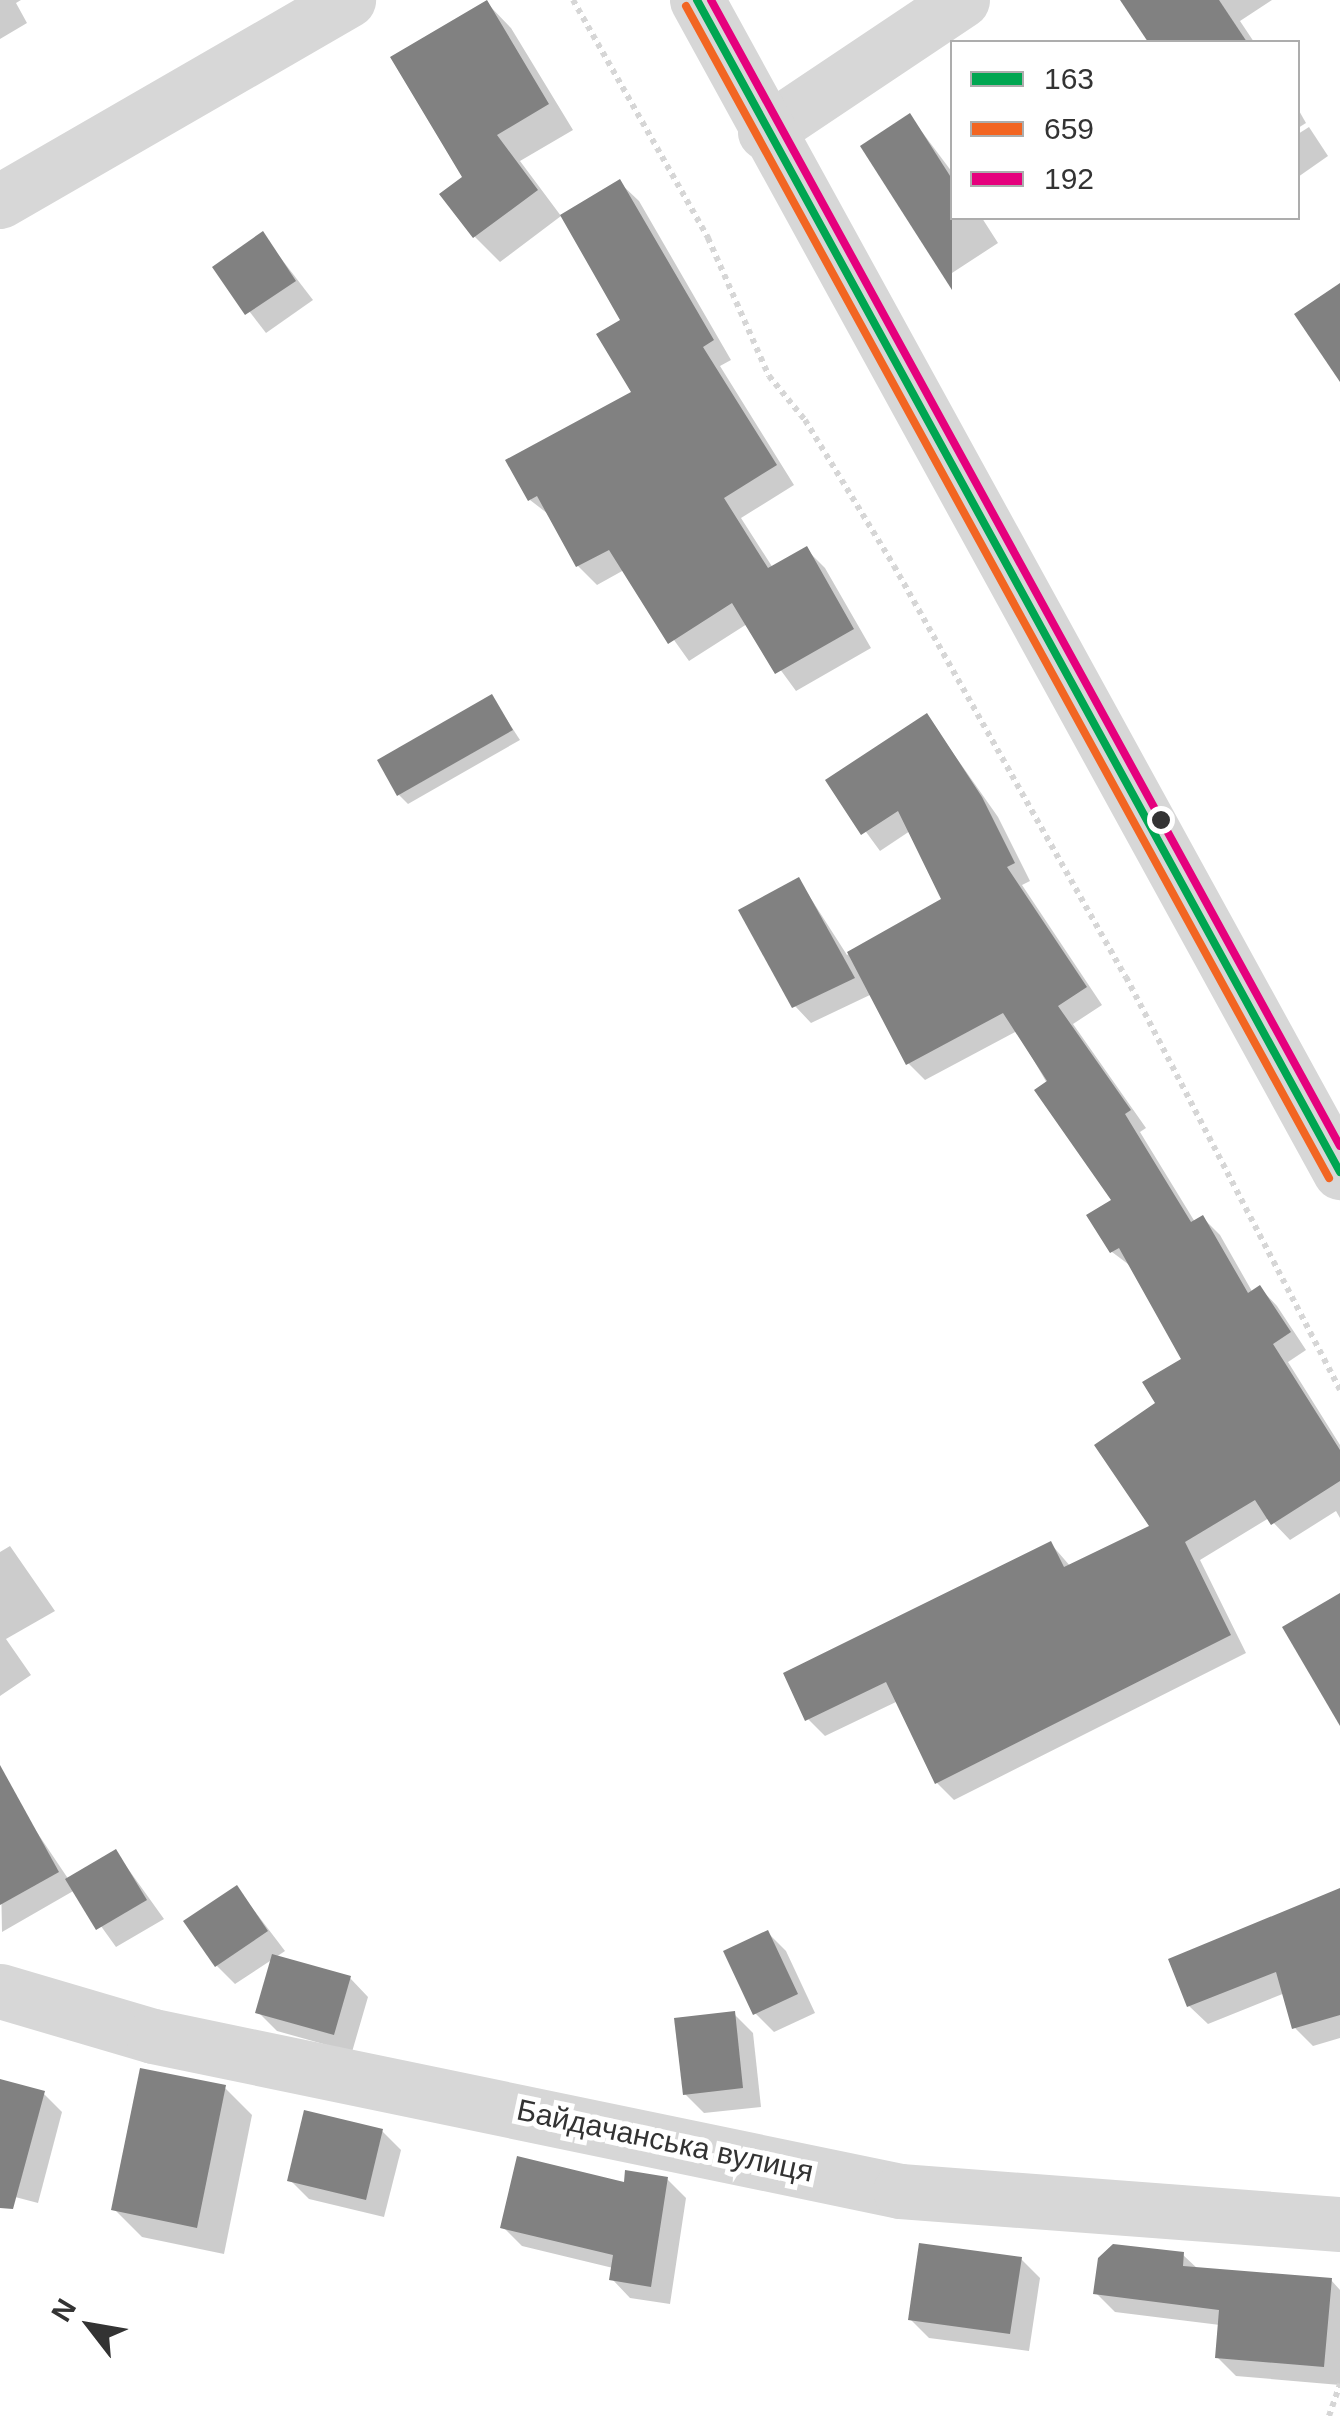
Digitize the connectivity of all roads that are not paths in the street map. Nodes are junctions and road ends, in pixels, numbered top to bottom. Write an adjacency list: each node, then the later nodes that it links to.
1 (348, 0): 5 (street)
2 (697, 0): 4 (street)
3 (962, 0): 4 (street)
4 (765, 132): 6 (street)
5 (0, 200)
6 (1340, 1172)
7 (0, 1991): 8 (street, Байдачанська вулиця)
8 (1340, 2224)

